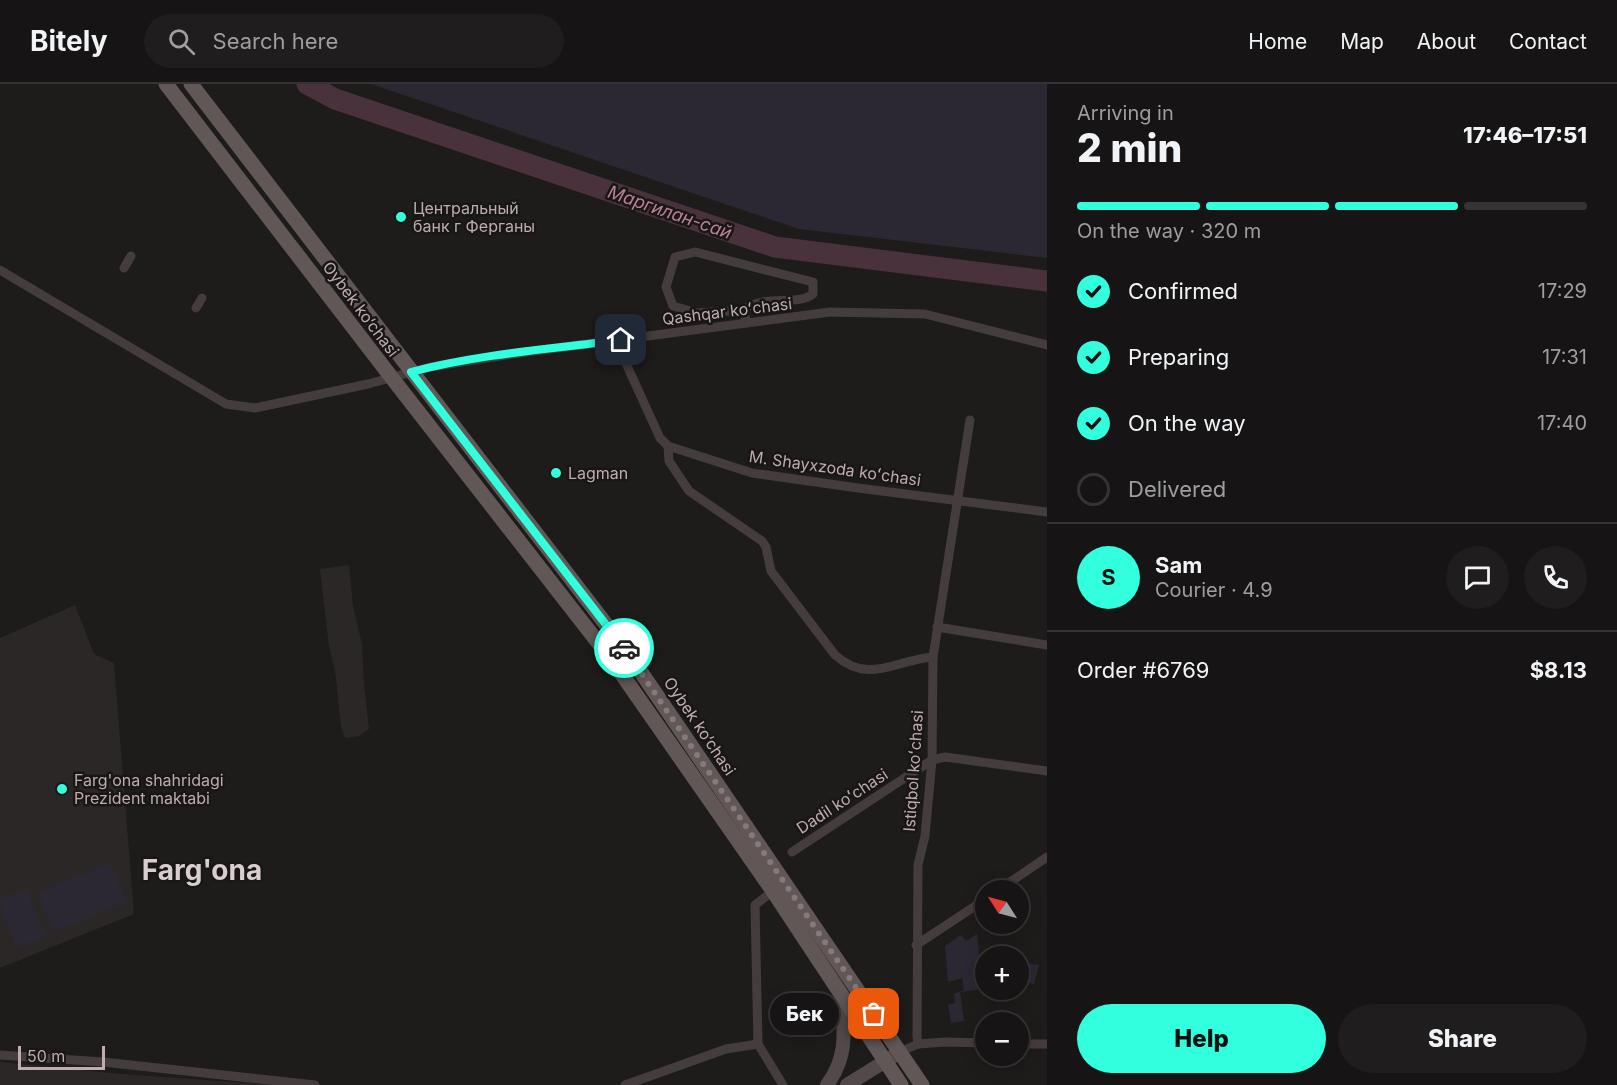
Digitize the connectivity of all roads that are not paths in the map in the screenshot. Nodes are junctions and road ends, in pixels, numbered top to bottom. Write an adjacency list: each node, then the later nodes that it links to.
1 (166, 84): 13 (main road, Oybek ko‘chasi)
2 (191, 84): 12 (main road, Oybek ko‘chasi)
3 (131, 256): 4 (street)
4 (124, 268)
5 (0, 270): 13 (street, Qashqar koʻchasi)
6 (202, 298): 7 (street)
7 (196, 309)
8 (743, 309): 8 (street); 9 (street)
9 (747, 323): 10 (street, Qashqar koʻchasi); 11 (street, Qashqar koʻchasi)
10 (621, 340): 12 (street, Qashqar koʻchasi); 15 (street)
11 (1047, 345)
12 (411, 372): 13 (street, Qashqar koʻchasi); 35 (main road, Oybek ko‘chasi)
13 (392, 378): 26 (main road, Oybek ko‘chasi)
14 (970, 420): 16 (street, Istiqbol koʻchasi)
15 (668, 447): 16 (street, M. Shayxzoda koʻchasi); 20 (street)
16 (957, 500): 17 (street, M. Shayxzoda koʻchasi); 18 (street, Istiqbol koʻchasi)
17 (1047, 512)
18 (937, 627): 19 (street); 20 (street, Istiqbol koʻchasi)
19 (1047, 645)
20 (933, 657): 21 (street, Istiqbol koʻchasi)
21 (932, 760): 22 (street); 23 (street, Dadil koʻchasi); 28 (street, Istiqbol koʻchasi)
22 (1047, 771)
23 (792, 852)
24 (1047, 857): 25 (street)
25 (1013, 880)
26 (773, 891): 29 (main road, Oybek ko‘chasi); 31 (street)
27 (975, 906): 28 (street)
28 (916, 945): 32 (street, Istiqbol koʻchasi)
29 (841, 994): 37 (main road, Oybek ko‘chasi); 41 (main road)
30 (975, 1043): 32 (street)
31 (758, 1044): 39 (street); 40 (street)
32 (918, 1044): 35 (street)
33 (1029, 1044): 34 (street)
34 (1047, 1044)
35 (900, 1052): 37 (main road); 44 (main road, Oybek ko‘chasi)
36 (0, 1055): 38 (street)
37 (885, 1061): 42 (main road); 43 (main road, Oybek ko‘chasi)
38 (315, 1085)
39 (625, 1085)
40 (783, 1085)
41 (827, 1085)
42 (847, 1085)
43 (901, 1085)
44 (922, 1085)

